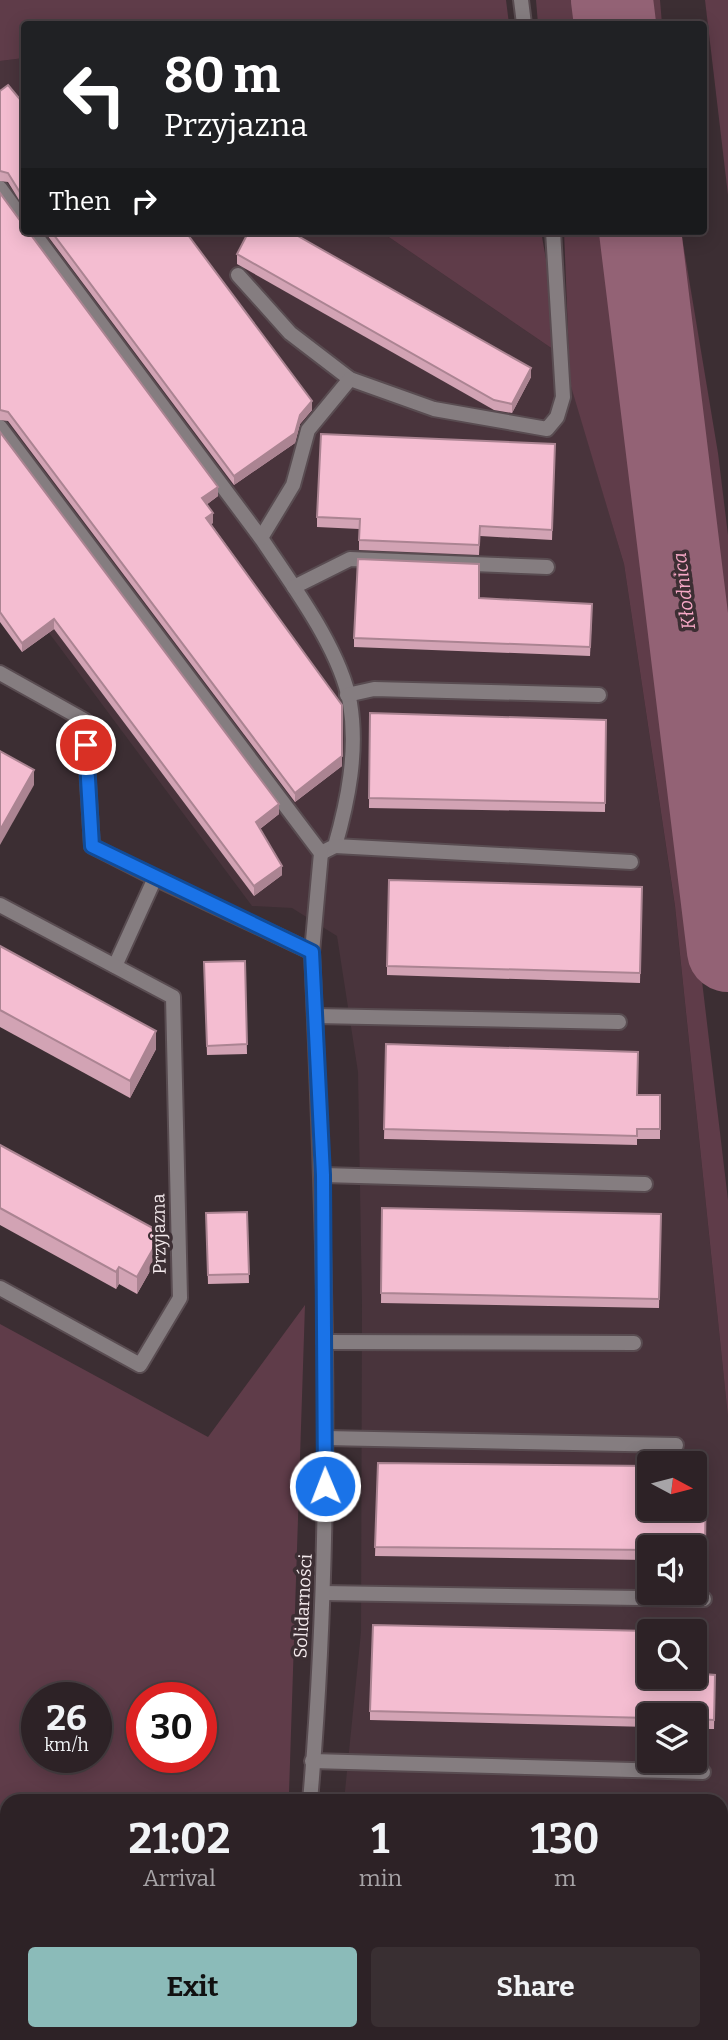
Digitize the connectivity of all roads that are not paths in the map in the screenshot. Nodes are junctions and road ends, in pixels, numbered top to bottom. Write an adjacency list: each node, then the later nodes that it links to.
1 (521, 0): 2 (street)
2 (524, 21)
3 (0, 188): 4 (street)
4 (21, 217)
5 (35, 235): 10 (street)
6 (553, 235): 8 (street)
7 (238, 275): 8 (street)
8 (350, 379): 10 (street)
9 (0, 427): 17 (street)
10 (261, 538): 12 (street)
11 (547, 567): 12 (street)
12 (294, 587): 14 (street)
13 (0, 673): 19 (street)
14 (347, 695): 15 (street); 16 (street)
15 (599, 695)
16 (335, 846): 17 (street); 18 (street)
17 (321, 853): 21 (street, Solidarności)
18 (631, 862)
19 (155, 878): 21 (street); 22 (street)
20 (0, 905): 22 (street, Przyjazna)
21 (312, 952): 23 (street, Solidarności)
22 (115, 966): 27 (street, Przyjazna)
23 (315, 1016): 24 (street); 25 (street, Solidarności)
24 (619, 1022)
25 (323, 1175): 26 (street); 28 (street, Solidarności)
26 (645, 1184)
27 (0, 1289)
28 (324, 1342): 29 (street); 30 (street, Solidarności)
29 (634, 1343)
30 (325, 1438): 31 (street); 32 (street, Solidarności)
31 (676, 1445)
32 (323, 1593): 33 (street); 34 (street, Solidarności)
33 (637, 1598)
34 (312, 1761): 35 (street); 36 (street, Solidarności)
35 (637, 1770)
36 (310, 1794)

